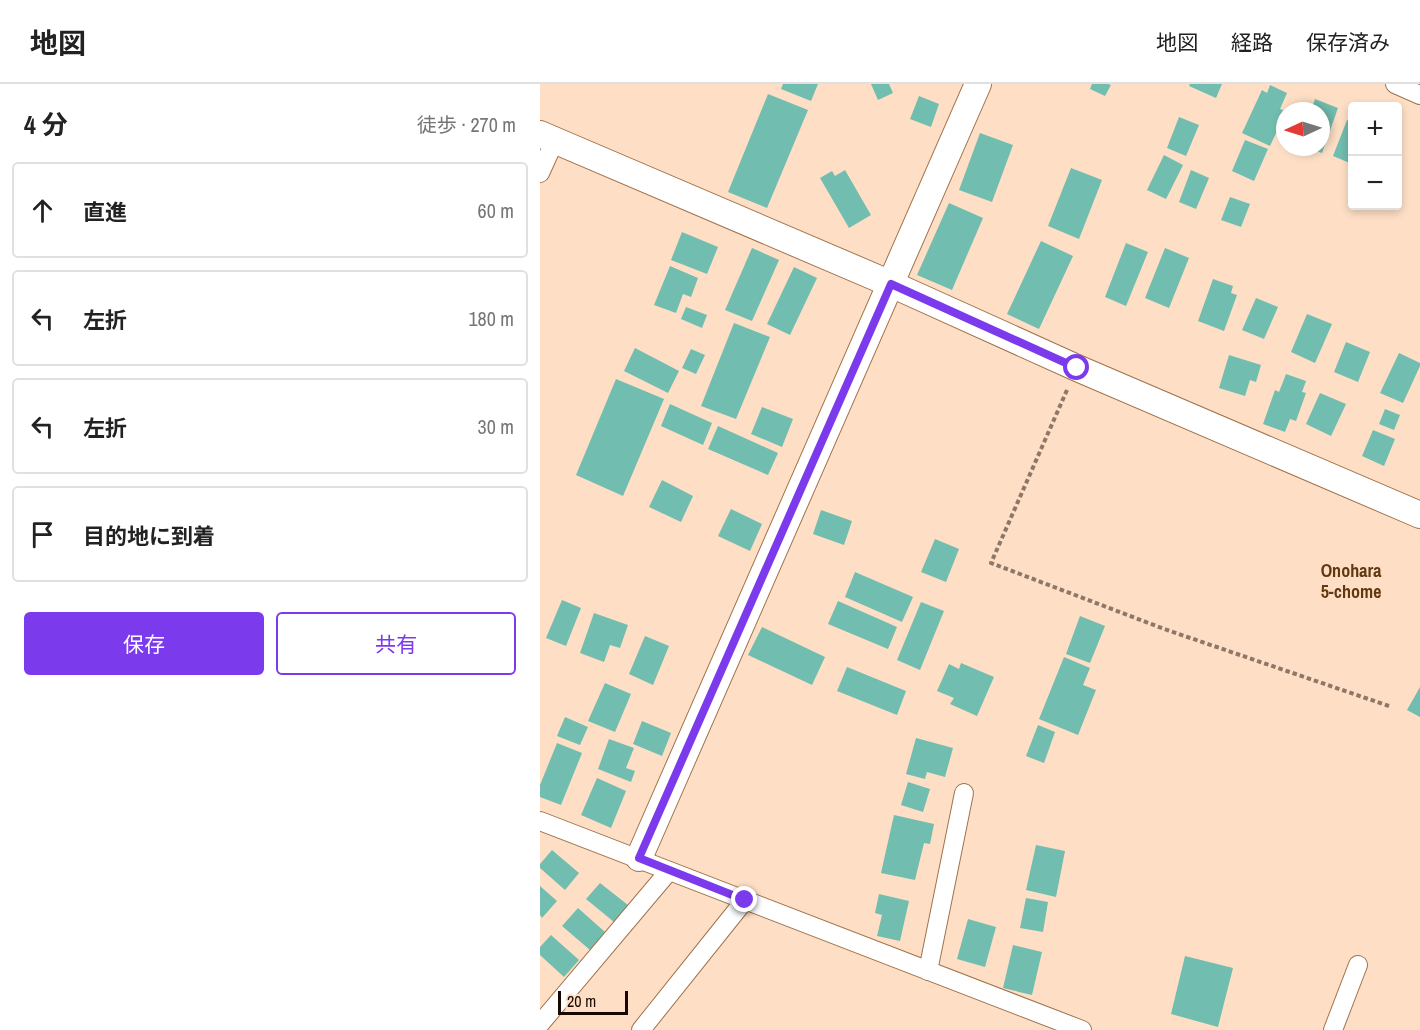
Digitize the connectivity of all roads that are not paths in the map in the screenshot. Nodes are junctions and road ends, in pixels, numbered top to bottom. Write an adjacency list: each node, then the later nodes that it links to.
1 (978, 84): 6 (street)
2 (1395, 84): 3 (street)
3 (1420, 95)
4 (547, 137): 5 (street); 6 (street)
5 (540, 173)
6 (891, 284): 7 (street); 10 (street)
7 (1420, 515)
8 (964, 793): 14 (street)
9 (540, 821): 10 (street)
10 (639, 858): 11 (street)
11 (669, 871): 12 (street); 15 (street)
12 (745, 900): 14 (street); 16 (street)
13 (1358, 965): 18 (street)
14 (928, 970): 17 (street)
15 (540, 1024)
16 (641, 1030)
17 (1082, 1030)
18 (1333, 1030)

